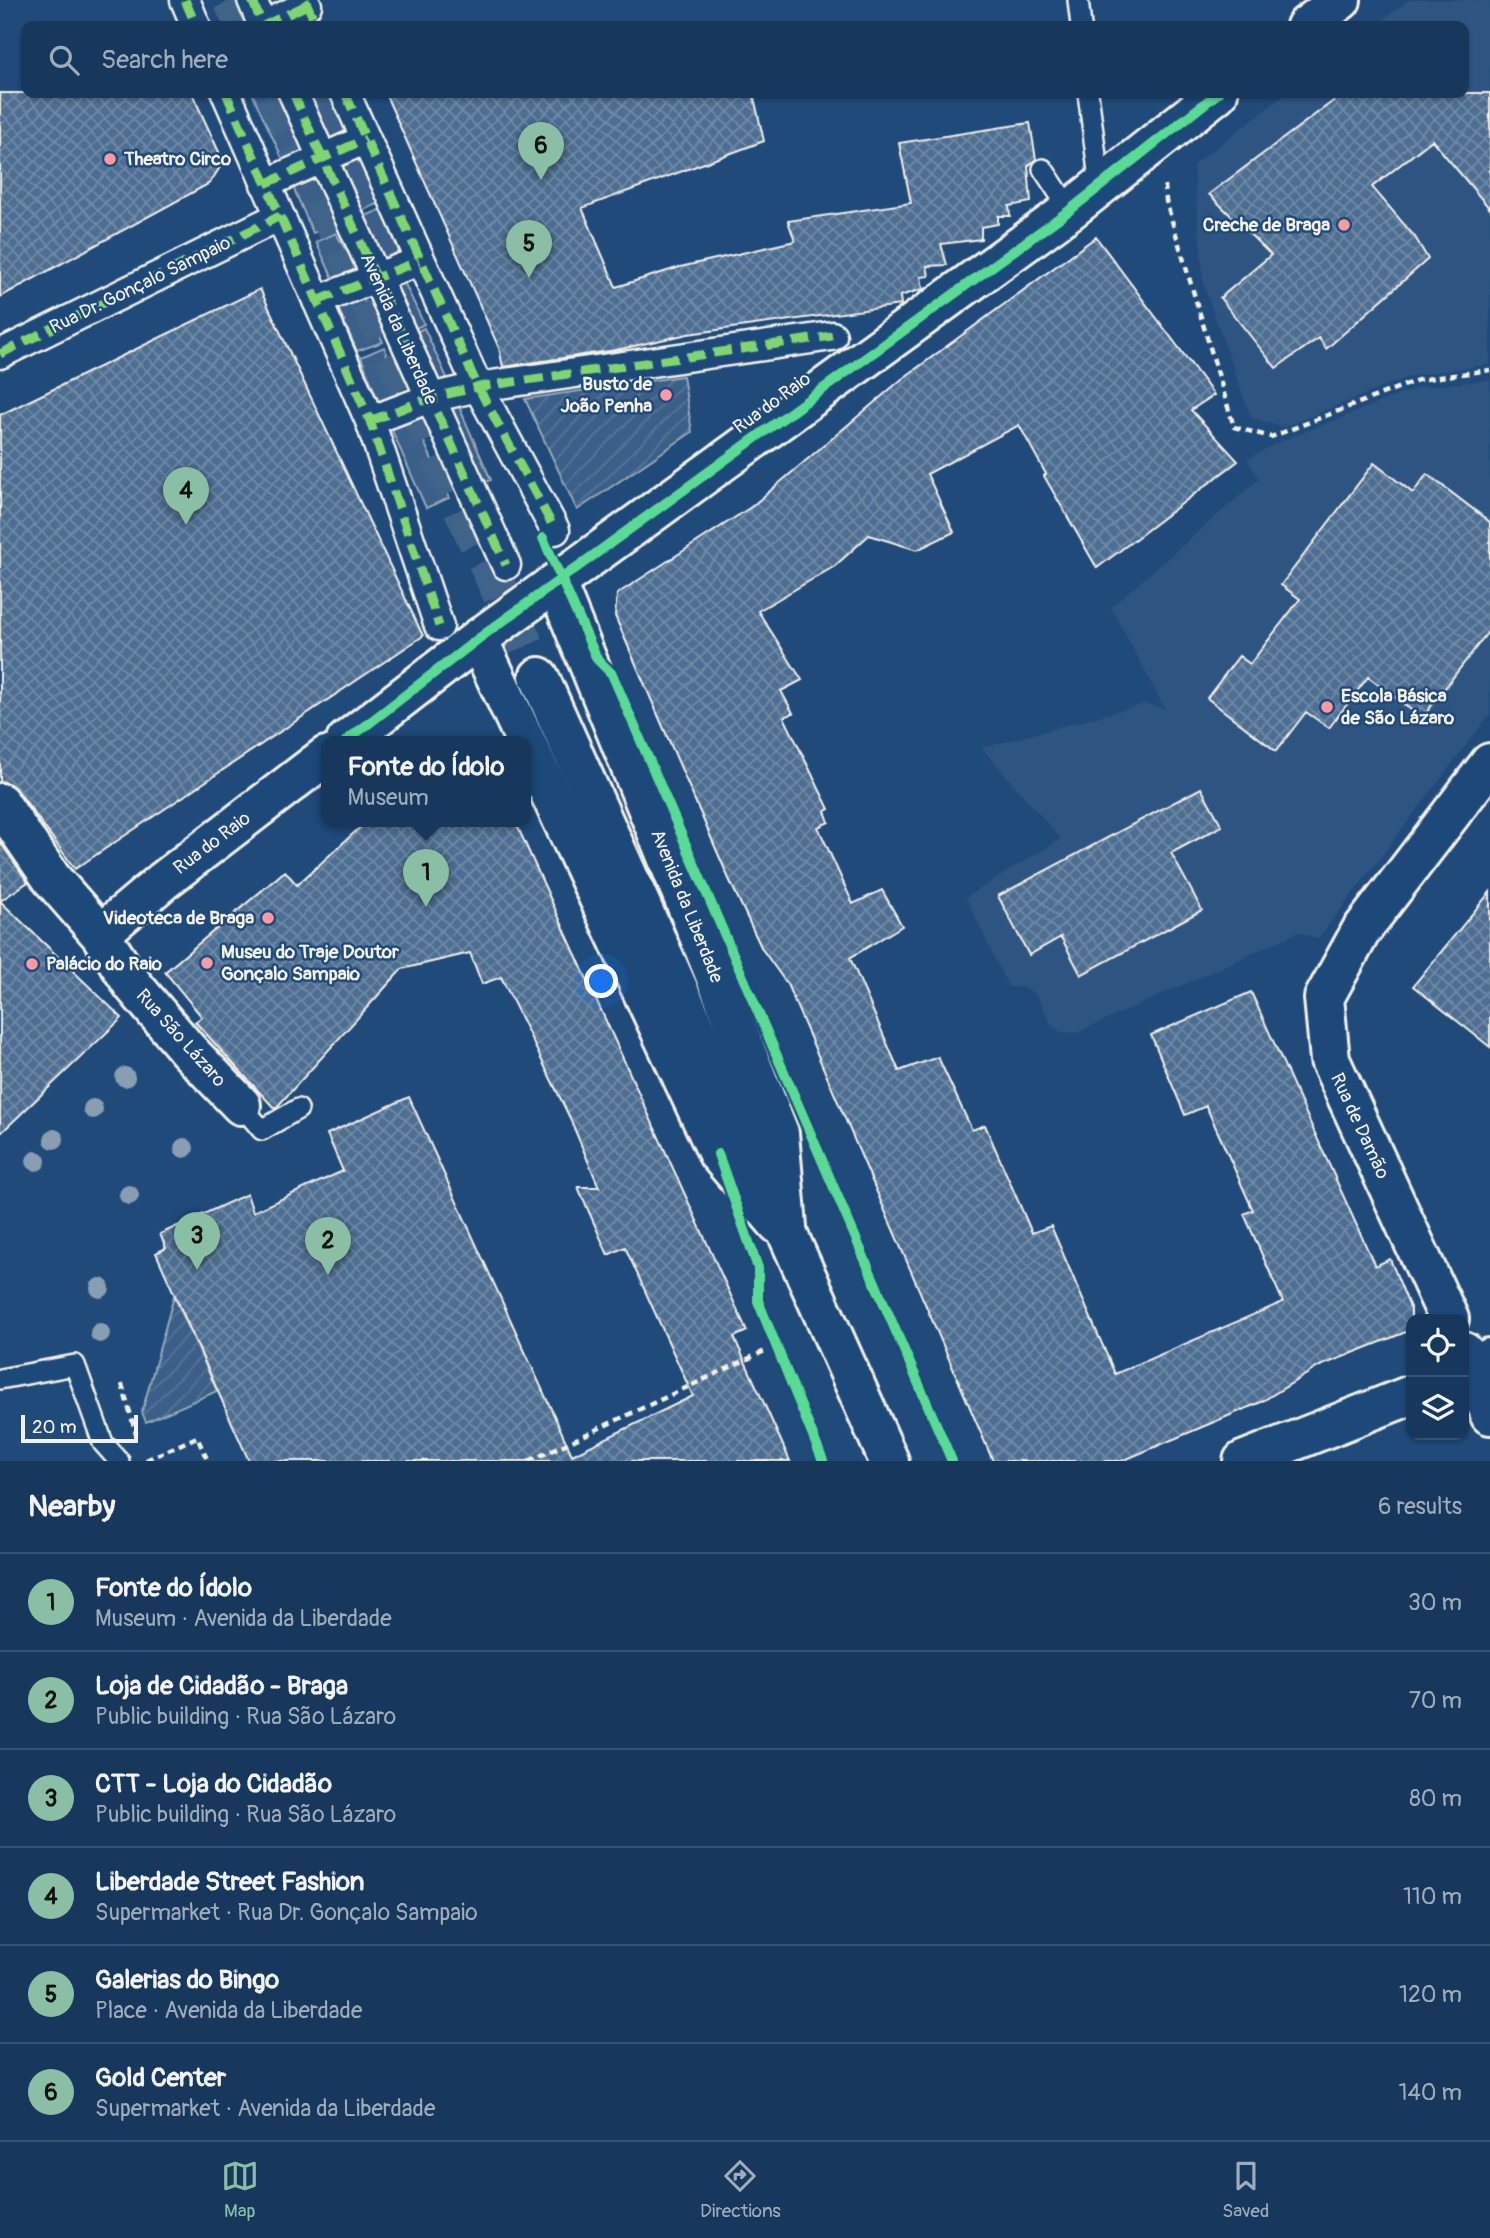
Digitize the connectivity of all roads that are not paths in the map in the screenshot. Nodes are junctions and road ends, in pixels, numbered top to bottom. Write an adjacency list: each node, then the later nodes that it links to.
1 (185, 0): 6 (street)
2 (252, 0): 7 (street)
3 (1078, 0): 9 (lane)
4 (1341, 0): 10 (street)
5 (310, 10): 8 (street)
6 (195, 21)
7 (261, 21)
8 (278, 21)
9 (1080, 21)
10 (1313, 21)
11 (228, 98): 19 (street)
12 (295, 98): 17 (street, Avenida da Liberdade)
13 (347, 98): 16 (street)
14 (1088, 98): 20 (lane)
15 (1213, 98): 20 (street, Rua do Raio)
16 (366, 139): 17 (street); 22 (street)
17 (323, 160): 19 (street); 23 (street, Avenida da Liberdade)
18 (1043, 169): 20 (lane)
19 (265, 184): 21 (street)
20 (1085, 199): 32 (street, Rua do Raio)
21 (280, 216): 24 (street); 26 (street, Rua Dr. Gonçalo Sampaio)
22 (418, 261): 23 (street); 27 (street)
23 (376, 279): 24 (street); 28 (street, Avenida da Liberdade)
24 (317, 301): 29 (street)
25 (832, 336): 27 (street)
26 (0, 354)
27 (478, 387): 28 (street); 30 (street)
28 (430, 398): 29 (street); 31 (street, Avenida da Liberdade)
29 (370, 421): 33 (street)
30 (555, 530)
31 (506, 565)
32 (556, 583): 34 (street, Rua do Raio); 45 (street, Avenida da Liberdade)
33 (439, 626)
34 (478, 639): 36 (street, Rua do Raio); 37 (street, Avenida da Liberdade)
35 (539, 677): 45 (street, Avenida da Liberdade)
36 (352, 736)
37 (523, 736)
38 (531, 753): 45 (street, Avenida da Liberdade)
39 (321, 760): 42 (street, Rua do Raio)
40 (1490, 764): 46 (street, Rua de Damão)
41 (0, 803): 42 (street, Rua São Lázaro)
42 (100, 933): 43 (street, Rua São Lázaro)
43 (241, 1105): 44 (lane)
44 (298, 1109)
45 (788, 1237): 52 (street, Avenida da Liberdade)
46 (1447, 1314)
47 (1472, 1363): 50 (street)
48 (0, 1380): 51 (lane)
49 (1406, 1397): 53 (street)
50 (1490, 1415)
51 (119, 1461)
52 (889, 1461)
53 (1244, 1461)

